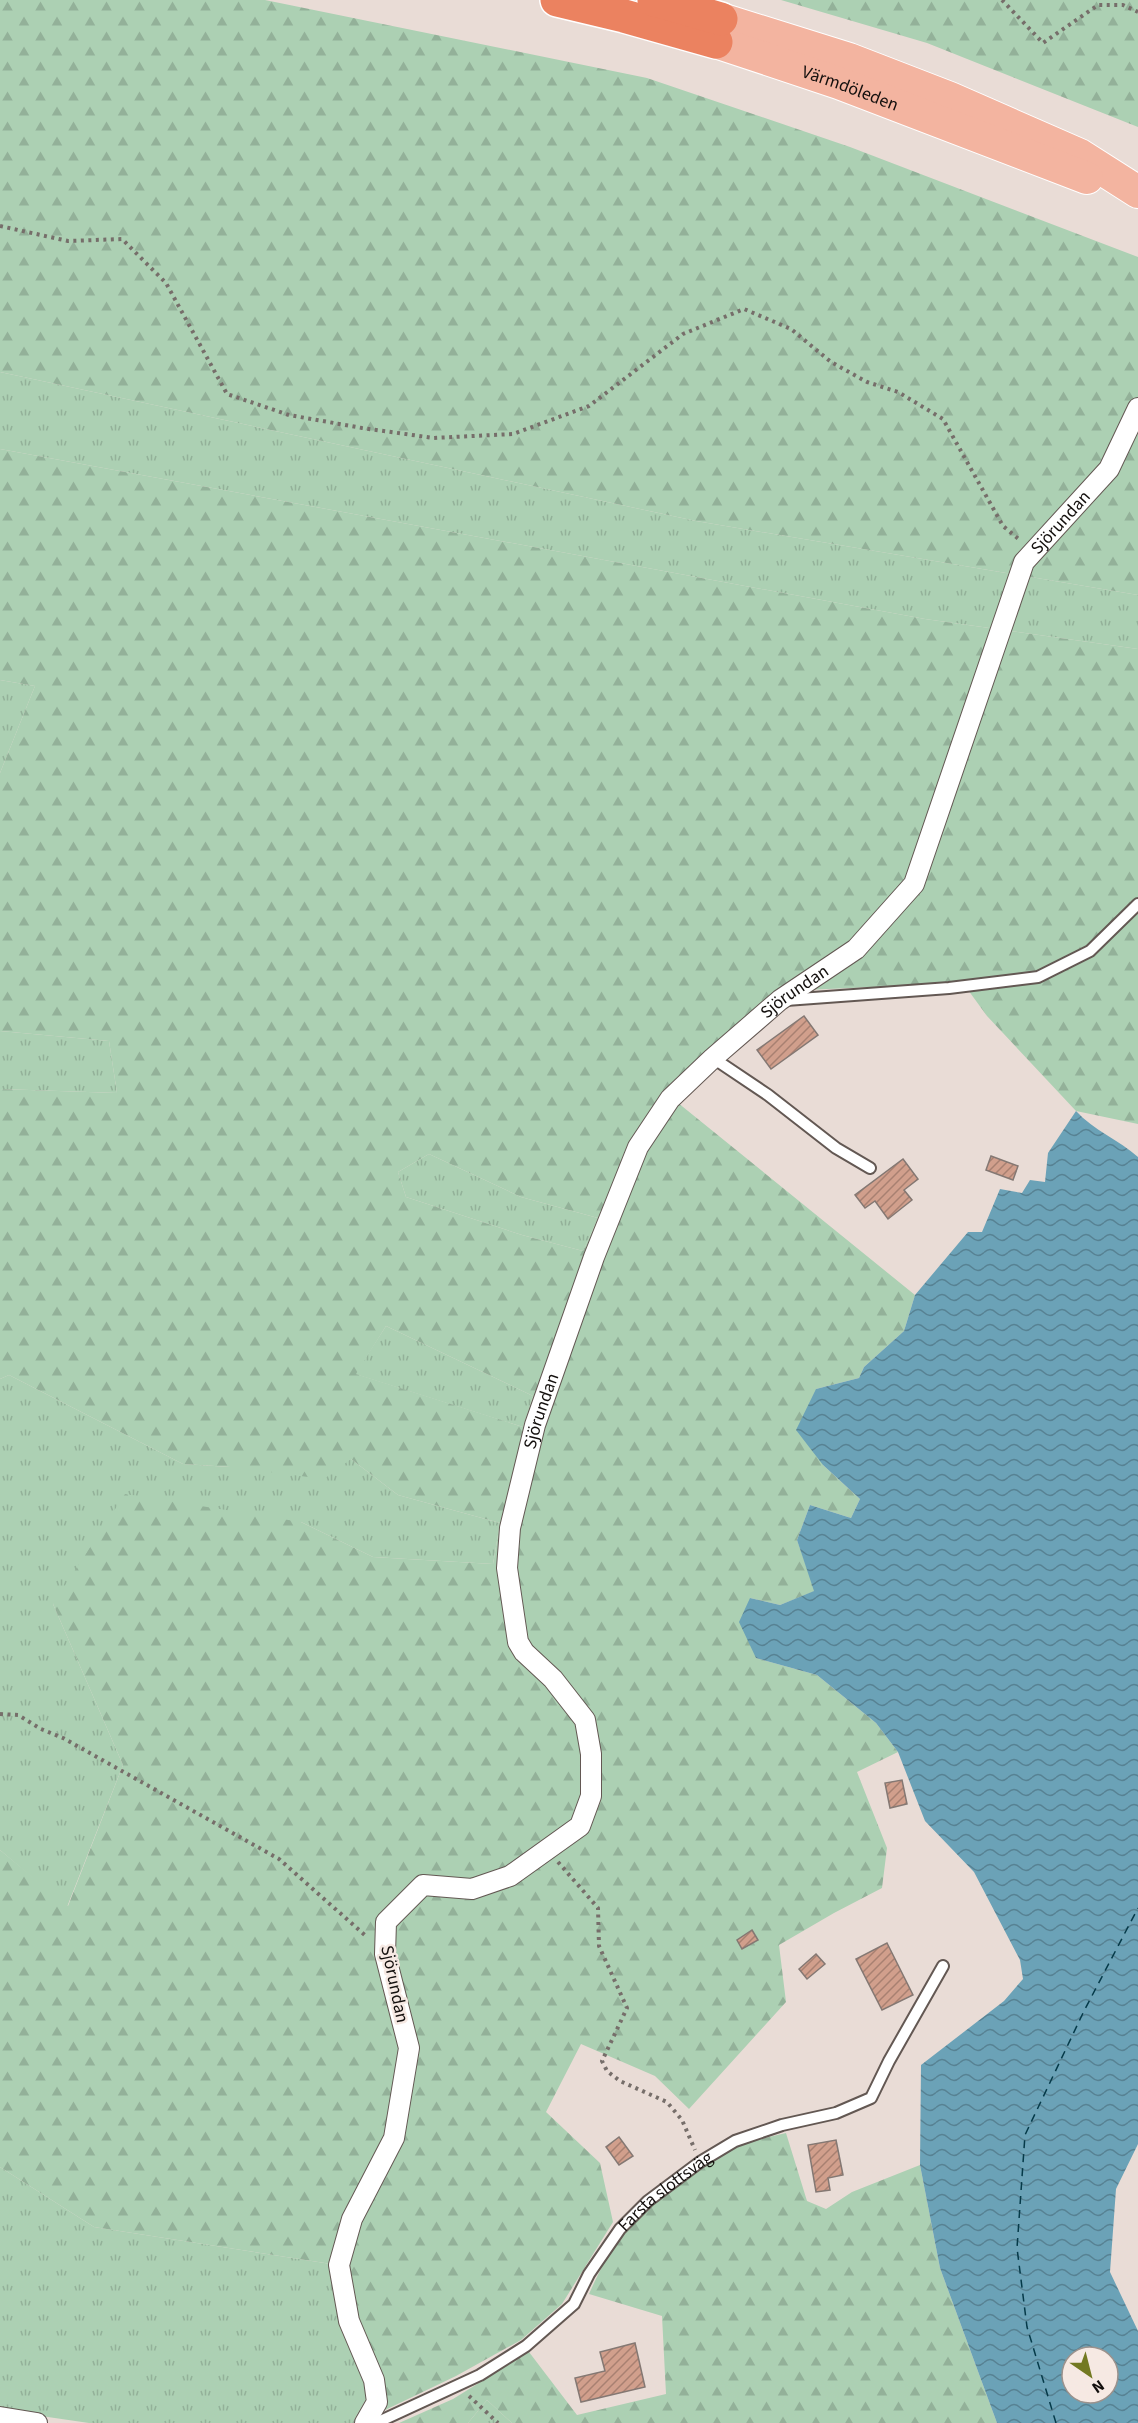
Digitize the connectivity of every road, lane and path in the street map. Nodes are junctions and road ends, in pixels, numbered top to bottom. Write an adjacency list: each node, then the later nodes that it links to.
1 (556, 0): 5 (highway, Värmdöleden)
2 (654, 0): 5 (highway, Värmdöleden)
3 (1002, 0): 4 (path)
4 (1138, 12)
5 (718, 31): 6 (main road, Värmdöleden)
6 (1138, 193)
7 (0, 226): 9 (path)
8 (1138, 408): 9 (street, Sjörundan)
9 (1034, 550): 11 (street, Sjörundan)
10 (1138, 904): 11 (lane)
11 (780, 1000): 12 (street, Sjörundan)
12 (713, 1058): 13 (lane); 15 (street, Sjörundan)
13 (870, 1168)
14 (0, 1714): 16 (path)
15 (547, 1849): 16 (street, Sjörundan); 18 (path)
16 (385, 1954): 22 (street, Sjörundan)
17 (944, 1966): 18 (lane, Farsta slottsväg)
18 (700, 2162): 19 (lane, Farsta slottsväg)
19 (458, 2385): 23 (lane, Farsta slottsväg); 24 (path)
20 (0, 2417): 21 (street)
21 (37, 2423)
22 (365, 2423)
23 (376, 2423)
24 (498, 2423)

